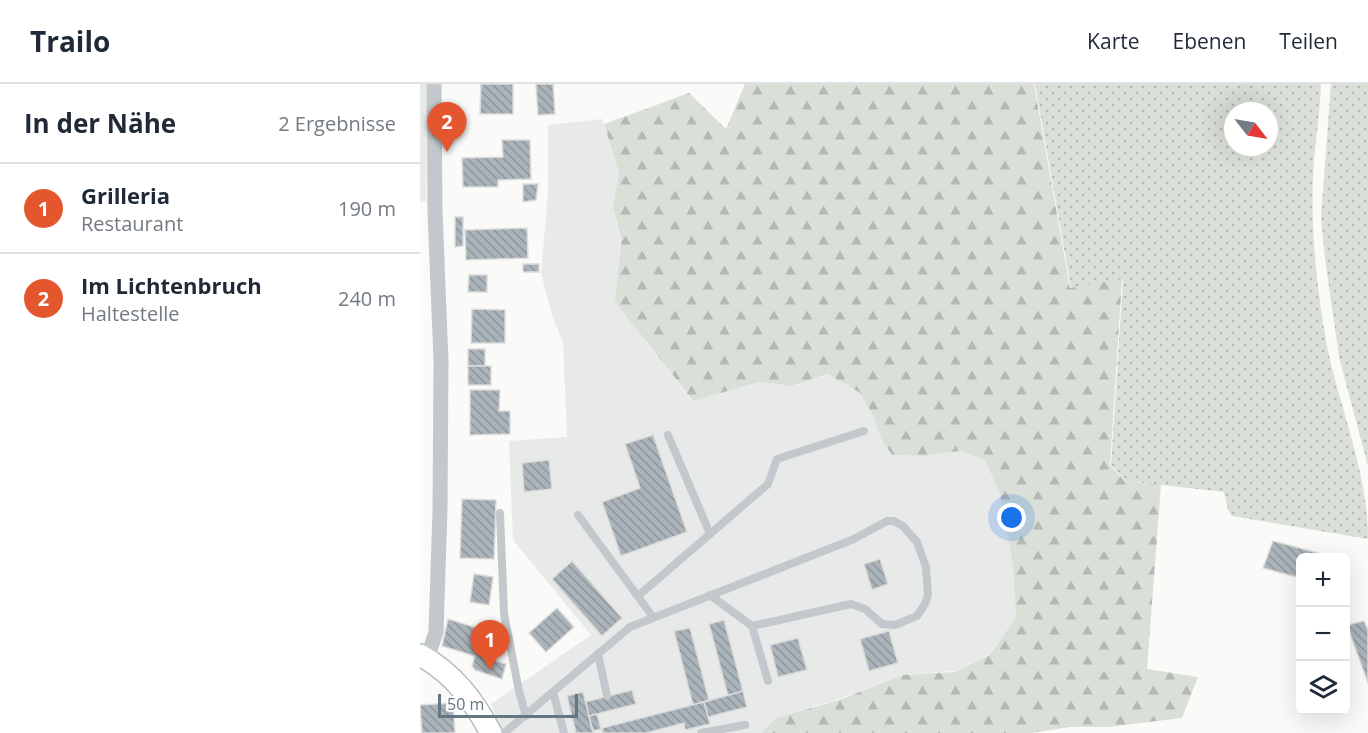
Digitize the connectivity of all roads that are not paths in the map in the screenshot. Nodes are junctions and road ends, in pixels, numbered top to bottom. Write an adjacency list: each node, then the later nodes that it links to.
1 (434, 84): 12 (street)
2 (864, 430): 6 (lane)
3 (668, 435): 6 (lane)
4 (500, 513): 16 (lane)
5 (578, 515): 8 (lane)
6 (710, 534): 8 (lane)
7 (710, 595): 9 (lane); 10 (lane); 10 (lane)
8 (638, 596): 9 (lane)
9 (653, 617): 11 (lane)
10 (752, 626): 13 (lane)
11 (598, 654): 14 (lane); 15 (lane)
12 (423, 657): 18 (main road)
13 (768, 681)
14 (553, 692): 16 (lane); 20 (lane)
15 (607, 696)
16 (526, 716): 19 (lane)
17 (745, 725): 21 (lane)
18 (491, 733)
19 (504, 733)
20 (564, 733)
21 (701, 733)

